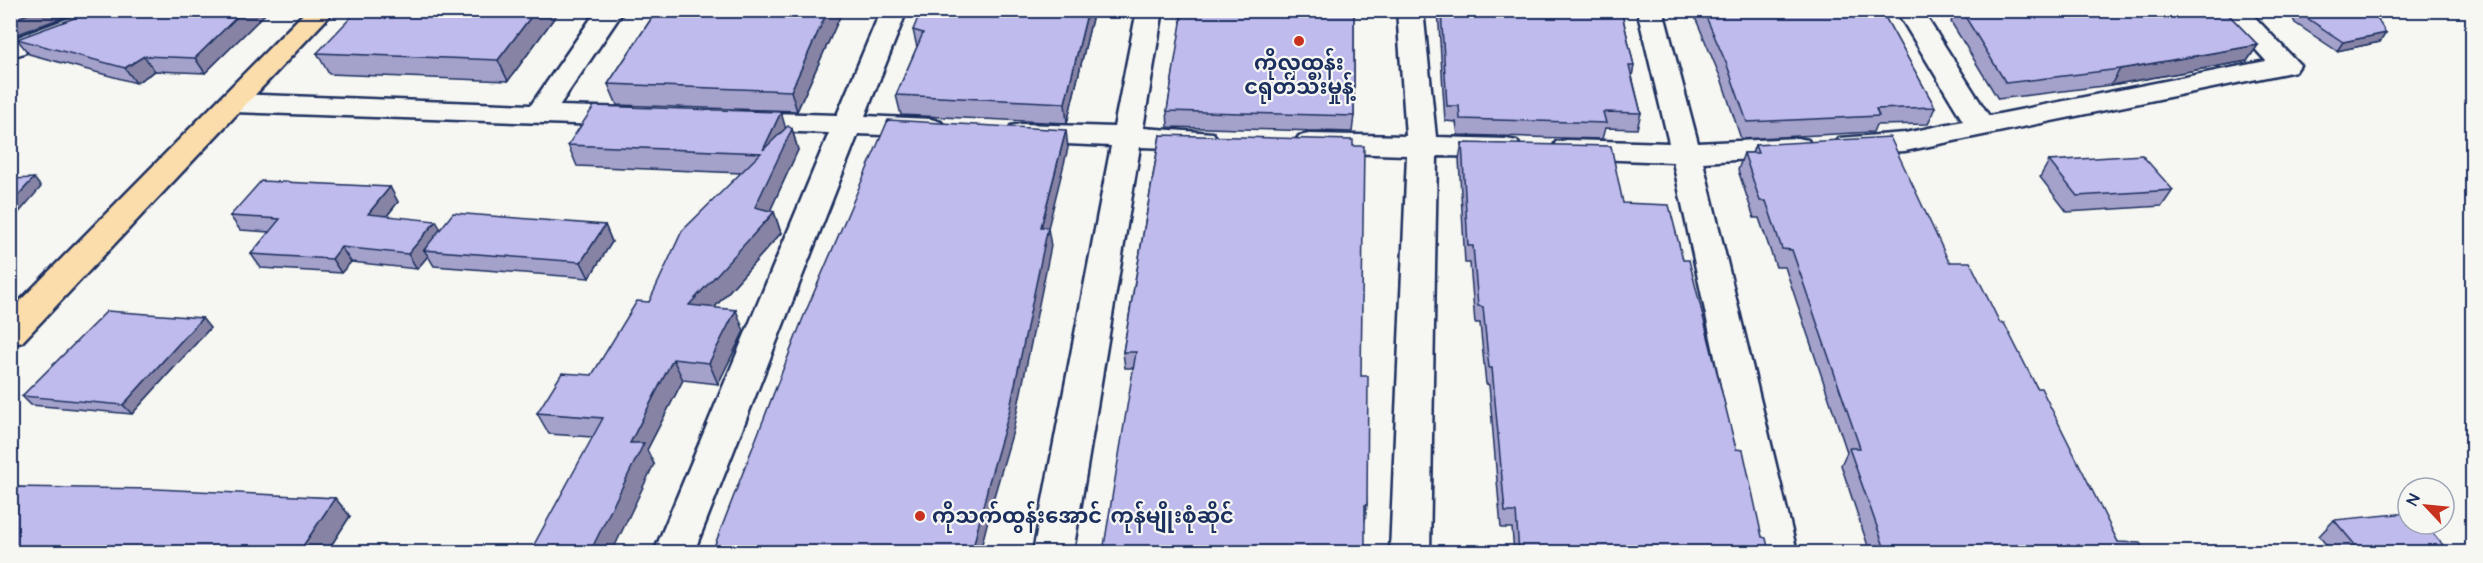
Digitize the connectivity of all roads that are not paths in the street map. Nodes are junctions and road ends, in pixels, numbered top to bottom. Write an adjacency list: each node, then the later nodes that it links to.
1 (117, 10): 10 (street)
2 (322, 10): 11 (main road)
3 (611, 10): 12 (street)
4 (894, 10): 15 (street)
5 (1150, 10): 19 (street)
6 (1410, 10): 22 (street)
7 (1650, 10): 23 (street)
8 (1909, 10): 16 (street)
9 (2233, 10): 16 (street)
10 (10, 50)
11 (233, 103): 12 (street); 24 (main road)
12 (539, 114): 13 (street)
13 (658, 118)
14 (718, 120): 15 (street)
15 (849, 124): 17 (street); 25 (street)
16 (1981, 127): 23 (street)
17 (954, 129)
18 (988, 131): 19 (street)
19 (1128, 138): 20 (street); 26 (street)
20 (1233, 141)
21 (1281, 142): 22 (street)
22 (1422, 146): 23 (street); 27 (street)
23 (1686, 153): 28 (street)
24 (10, 333)
25 (674, 552)
26 (1053, 552)
27 (1410, 552)
28 (1777, 552)

